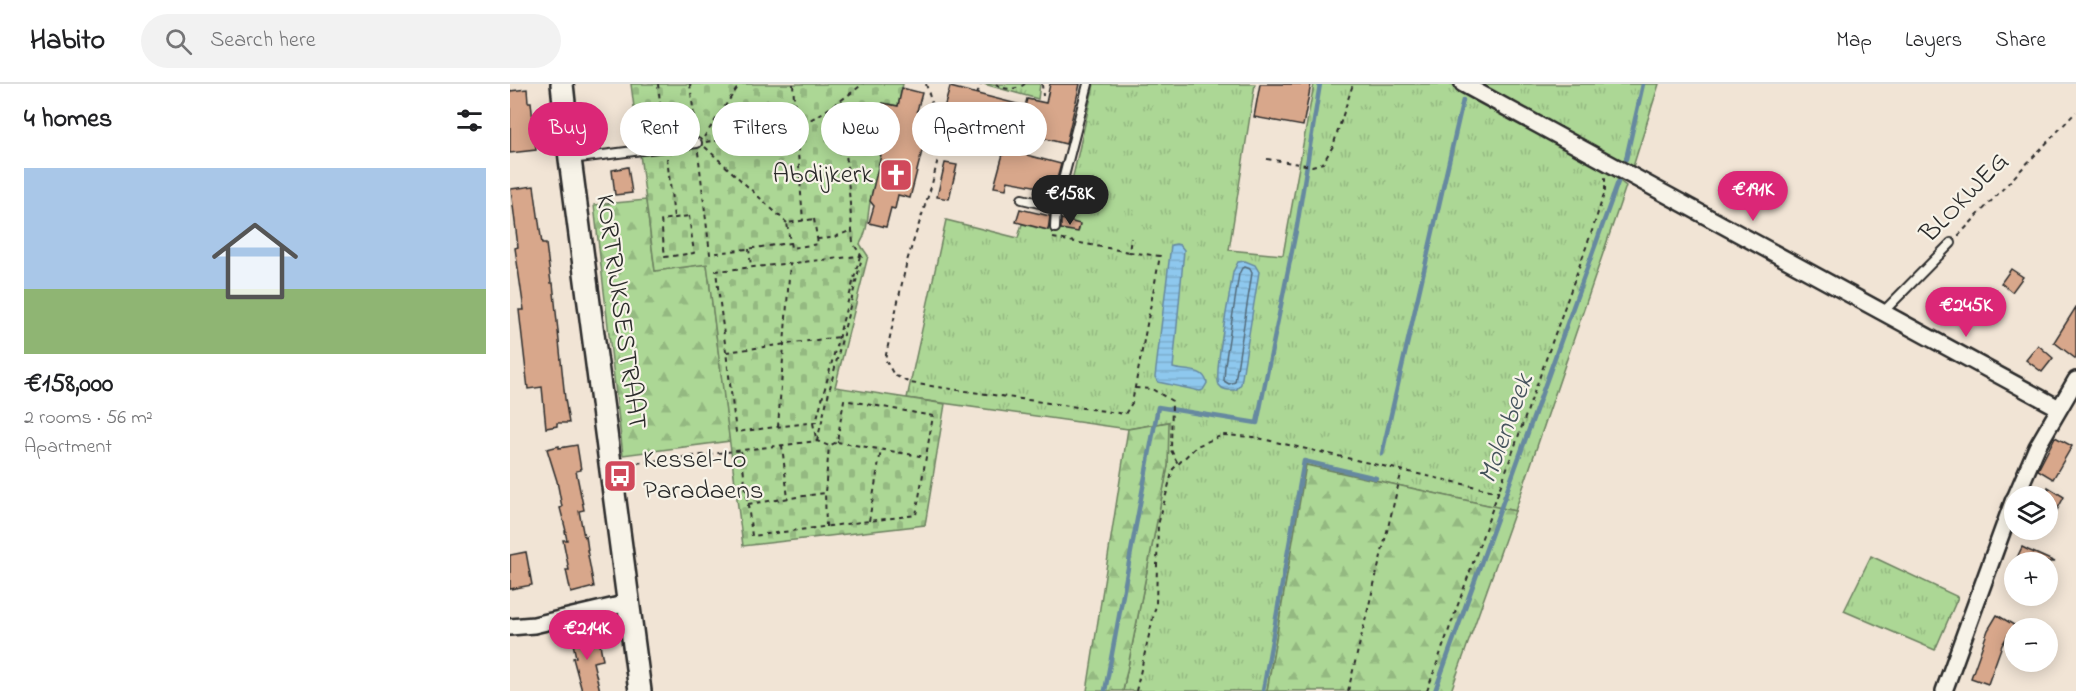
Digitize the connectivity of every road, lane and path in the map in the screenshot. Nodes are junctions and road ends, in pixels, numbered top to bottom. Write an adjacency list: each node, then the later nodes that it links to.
1 (562, 84): 26 (street, KORTRIJKSESTRAAT)
2 (690, 84): 17 (path)
3 (740, 84): 21 (path)
4 (793, 84): 18 (path)
5 (863, 84): 16 (path)
6 (926, 84): 49 (path)
7 (981, 84): 14 (path)
8 (996, 84): 9 (path)
9 (1024, 84)
10 (1042, 84): 15 (path)
11 (1088, 84): 30 (lane)
12 (1353, 84): 27 (path)
13 (1463, 84): 28 (street)
14 (977, 93)
15 (1042, 96)
16 (842, 100): 20 (path); 35 (path)
17 (692, 102)
18 (794, 102)
19 (2076, 112): 39 (path, BLOKWEG)
20 (809, 119)
21 (706, 135)
22 (700, 144): 33 (path)
23 (620, 153): 26 (lane)
24 (699, 156): 40 (path)
25 (798, 156): 32 (path)
26 (570, 159): 61 (street, KORTRIJKSESTRAAT)
27 (1267, 159)
28 (1606, 162): 44 (street); 64 (path)
29 (1022, 199): 30 (lane)
30 (1056, 207): 34 (lane)
31 (674, 218): 31 (path)
32 (802, 221): 33 (path); 37 (path)
33 (787, 223): 38 (path)
34 (1055, 228): 41 (path)
35 (852, 230): 37 (path); 53 (path)
36 (1131, 238): 41 (path)
37 (817, 239): 38 (path)
38 (790, 243): 40 (path)
39 (1951, 243): 44 (lane, BLOKWEG)
40 (749, 249): 43 (path)
41 (1129, 252): 49 (path)
42 (790, 262): 43 (path); 45 (path); 46 (path)
43 (751, 266): 47 (path)
44 (1884, 311): 50 (street)
45 (839, 337): 46 (path); 51 (path)
46 (784, 344): 47 (path); 52 (path)
47 (726, 352): 52 (path)
48 (2076, 380): 50 (street)
49 (1135, 388): 60 (path)
50 (2059, 408): 63 (street)
51 (813, 423): 52 (path); 53 (path)
52 (778, 427)
53 (817, 441): 55 (path); 56 (path)
54 (837, 442): 56 (path); 57 (path); 59 (path)
55 (782, 445): 58 (path); 66 (path)
56 (830, 446): 65 (path)
57 (881, 450): 59 (path); 68 (path)
58 (741, 451): 61 (path); 67 (path)
59 (926, 457): 68 (path)
60 (1178, 464): 62 (path); 74 (path)
61 (611, 466): 71 (street, KORTRIJKSESTRAAT)
62 (1402, 470): 64 (path); 75 (path)
63 (2020, 486)
64 (1499, 492): 76 (path)
65 (825, 494): 66 (path); 69 (path)
66 (788, 499): 67 (path)
67 (748, 504): 69 (path)
68 (869, 521): 69 (path)
69 (826, 527)
70 (2004, 528): 77 (street)
71 (628, 603): 72 (street); 73 (street, KORTRIJKSESTRAAT)
72 (510, 627)
73 (640, 691)
74 (1136, 691)
75 (1347, 691)
76 (1427, 691)
77 (1944, 691)

